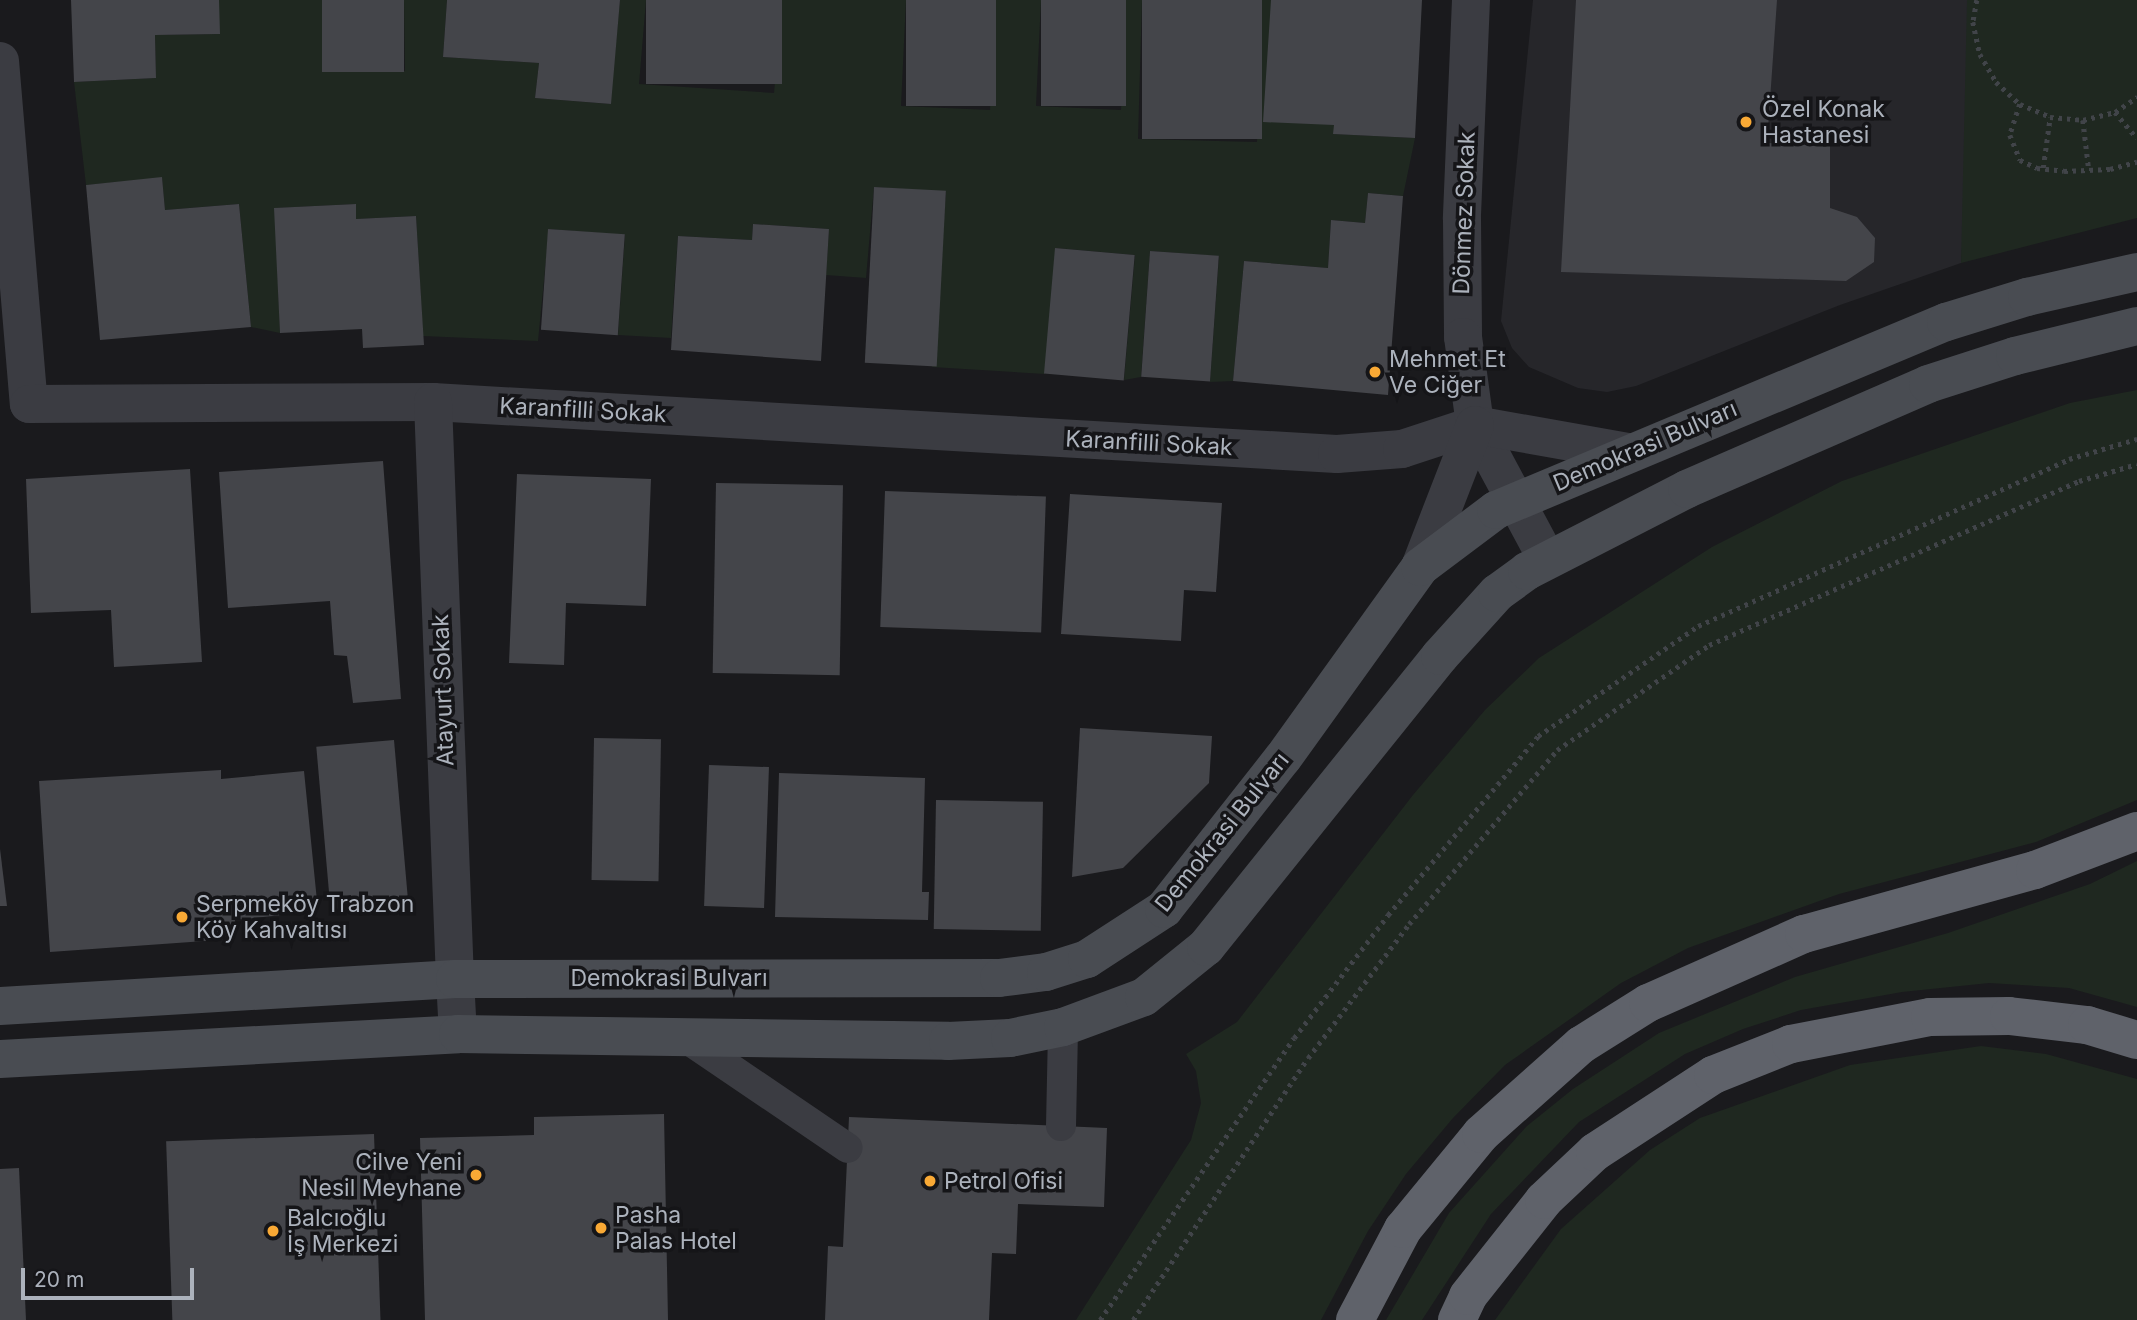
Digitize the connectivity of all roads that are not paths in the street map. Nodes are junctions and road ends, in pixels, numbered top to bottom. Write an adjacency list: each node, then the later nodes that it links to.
1 (1471, 0): 6 (street, Dönmez Sokak)
2 (0, 61): 5 (street, Karanfilli Sokak)
3 (2137, 272): 7 (main road, Demokrasi Bulvarı)
4 (2137, 326): 9 (main road)
5 (433, 402): 6 (street, Karanfilli Sokak); 12 (street, Atayurt Sokak)
6 (1475, 425): 7 (street); 8 (street); 10 (street)
7 (1628, 452): 8 (main road, Demokrasi Bulvarı)
8 (1515, 501): 9 (street); 10 (main road, Demokrasi Bulvarı)
9 (1547, 559): 14 (main road)
10 (1420, 567): 12 (main road, Demokrasi Bulvarı)
11 (2137, 831): 21 (highway)
12 (454, 979): 13 (main road, Demokrasi Bulvarı); 15 (street, Atayurt Sokak)
13 (0, 1006)
14 (1063, 1027): 16 (main road); 19 (lane)
15 (458, 1034): 16 (main road); 18 (main road)
16 (683, 1036): 20 (lane)
17 (2137, 1040): 22 (highway)
18 (0, 1059)
19 (1061, 1126)
20 (848, 1148)
21 (1355, 1320)
22 (1457, 1320)

